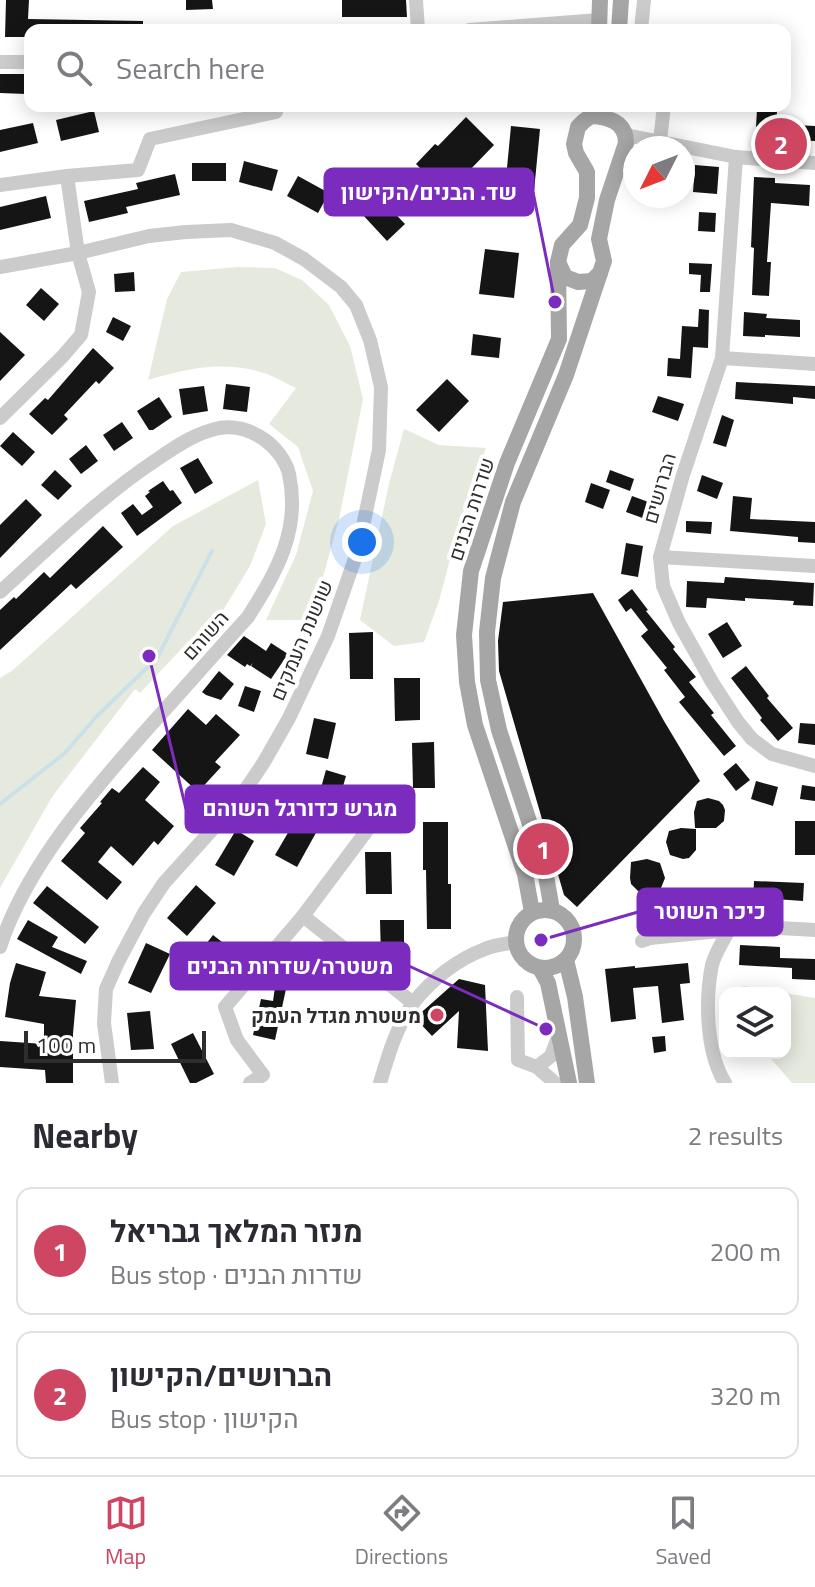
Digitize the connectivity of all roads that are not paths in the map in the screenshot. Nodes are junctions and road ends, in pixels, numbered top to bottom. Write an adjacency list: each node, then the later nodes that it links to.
1 (416, 0): 5 (street)
2 (600, 0): 6 (main road)
3 (621, 0): 7 (main road)
4 (644, 0): 8 (street)
5 (418, 24)
6 (599, 24)
7 (619, 24)
8 (642, 24)
9 (0, 62): 10 (street)
10 (24, 62)
11 (276, 112): 21 (street)
12 (591, 112): 24 (main road)
13 (663, 112): 17 (street)
14 (613, 113): 15 (main road)
15 (626, 135): 16 (street); 26 (main road, שדרות הבנים)
16 (632, 136)
17 (661, 136)
18 (695, 148): 19 (street)
19 (736, 157): 20 (street); 27 (street, הברושים)
20 (815, 163)
21 (67, 176): 22 (street); 23 (street)
22 (0, 185)
23 (78, 253): 25 (street, שושנת העמקים); 29 (street); 49 (street, שושנת העמקים)
24 (558, 262): 26 (main road); 36 (main road, שדרות הבנים)
25 (0, 267)
26 (600, 273): 35 (main road, שדרות הבנים)
27 (722, 358): 28 (street); 30 (street, הברושים)
28 (815, 364)
29 (0, 418)
30 (660, 557): 31 (street); 33 (street, הברושים)
31 (815, 566)
32 (0, 592): 42 (street, השוהם)
33 (815, 766)
34 (380, 813): 37 (street)
35 (552, 910): 36 (main road); 43 (main road)
36 (532, 912): 41 (main road)
37 (303, 916): 46 (street); 50 (street)
38 (729, 930): 39 (street); 40 (street); 55 (street)
39 (815, 930)
40 (642, 941)
41 (516, 942): 44 (main road); 46 (street)
42 (0, 947)
43 (566, 960): 44 (main road); 54 (main road)
44 (540, 968): 47 (main road)
45 (517, 997): 48 (street)
46 (413, 1003): 51 (street)
47 (559, 1035): 48 (street); 53 (main road)
48 (537, 1067): 52 (street)
49 (112, 1083)
50 (250, 1083)
51 (380, 1083)
52 (555, 1083)
53 (569, 1083)
54 (587, 1083)
55 (725, 1083)

